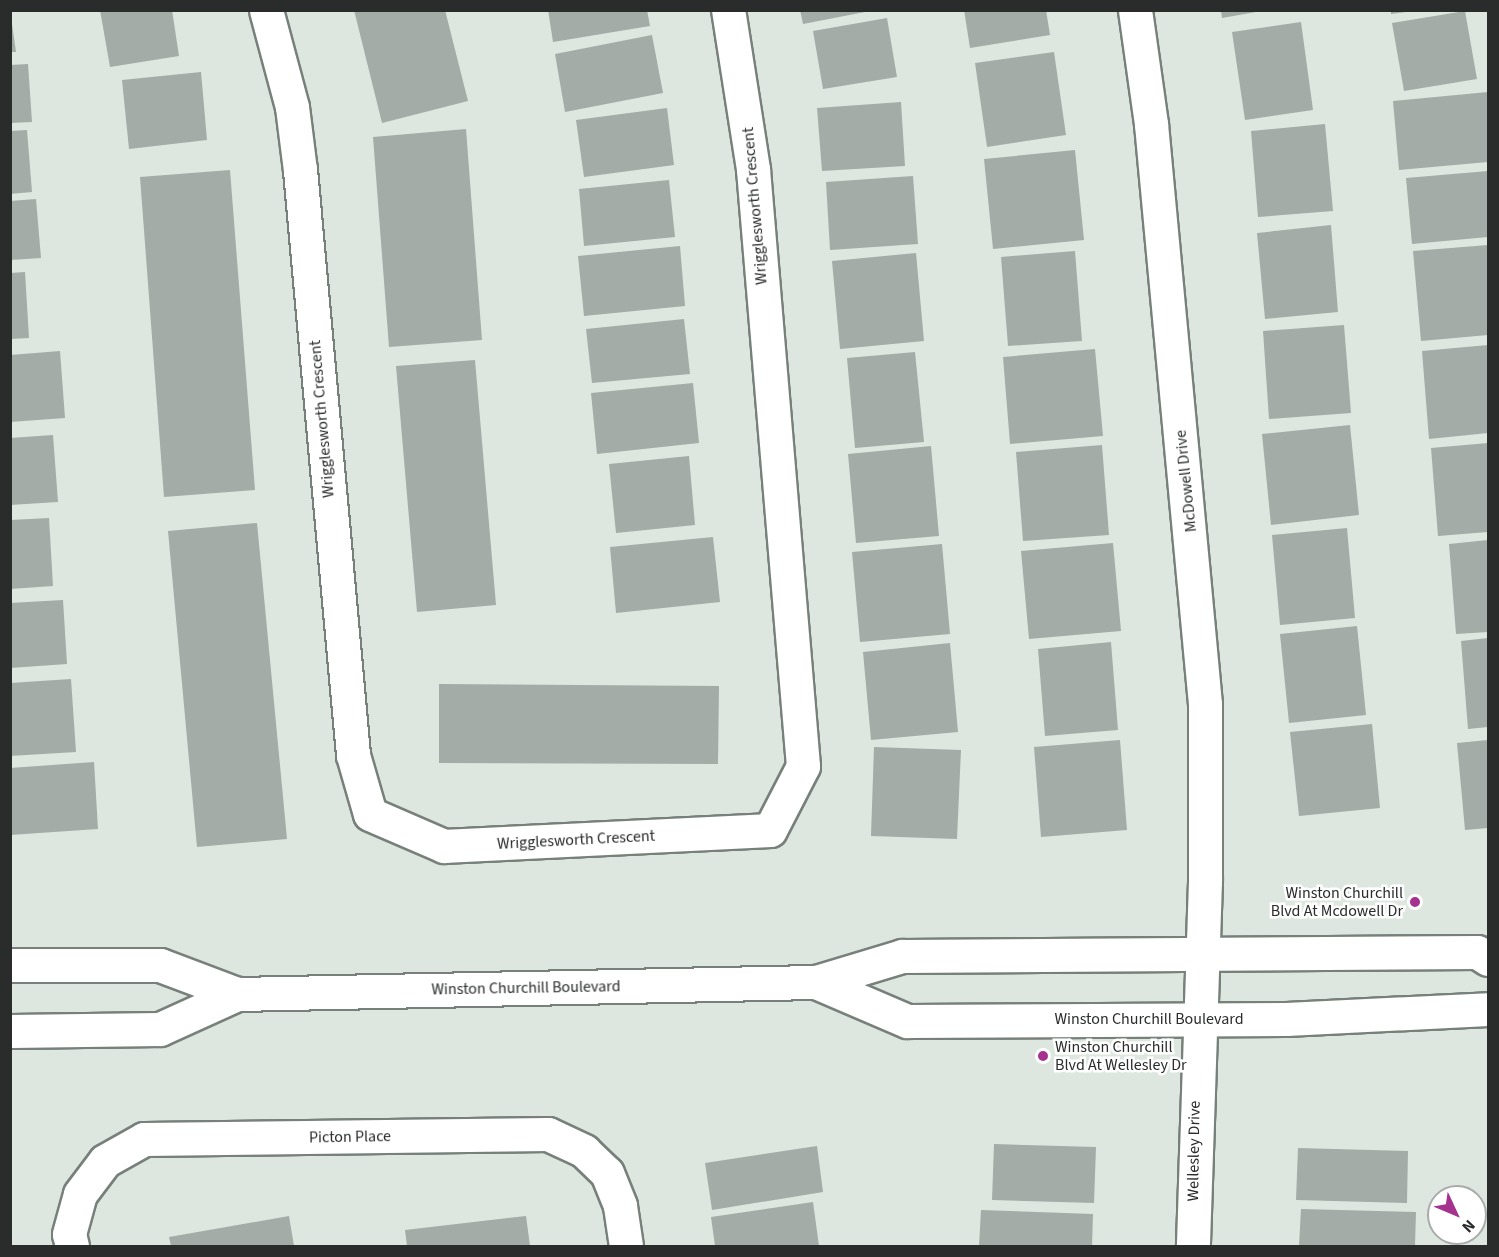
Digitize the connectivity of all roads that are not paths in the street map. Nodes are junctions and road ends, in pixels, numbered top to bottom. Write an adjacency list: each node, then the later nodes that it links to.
1 (266, 10): 2 (street, Wrigglesworth Crescent)
2 (728, 10)
3 (1135, 10): 4 (street, McDowell Drive)
4 (1201, 954): 5 (street, Winston Churchill Boulevard); 7 (street, Winston Churchill Boulevard); 10 (street, McDowell Drive)
5 (1488, 959)
6 (10, 965): 8 (street, Winston Churchill Boulevard)
7 (816, 982): 8 (street, Winston Churchill Boulevard); 10 (street, Winston Churchill Boulevard)
8 (237, 994): 11 (street, Winston Churchill Boulevard)
9 (1488, 1009): 10 (street, Winston Churchill Boulevard)
10 (1198, 1019): 14 (street, Wellesley Drive)
11 (10, 1030)
12 (72, 1246): 13 (street, Picton Place)
13 (626, 1246)
14 (1193, 1246)

